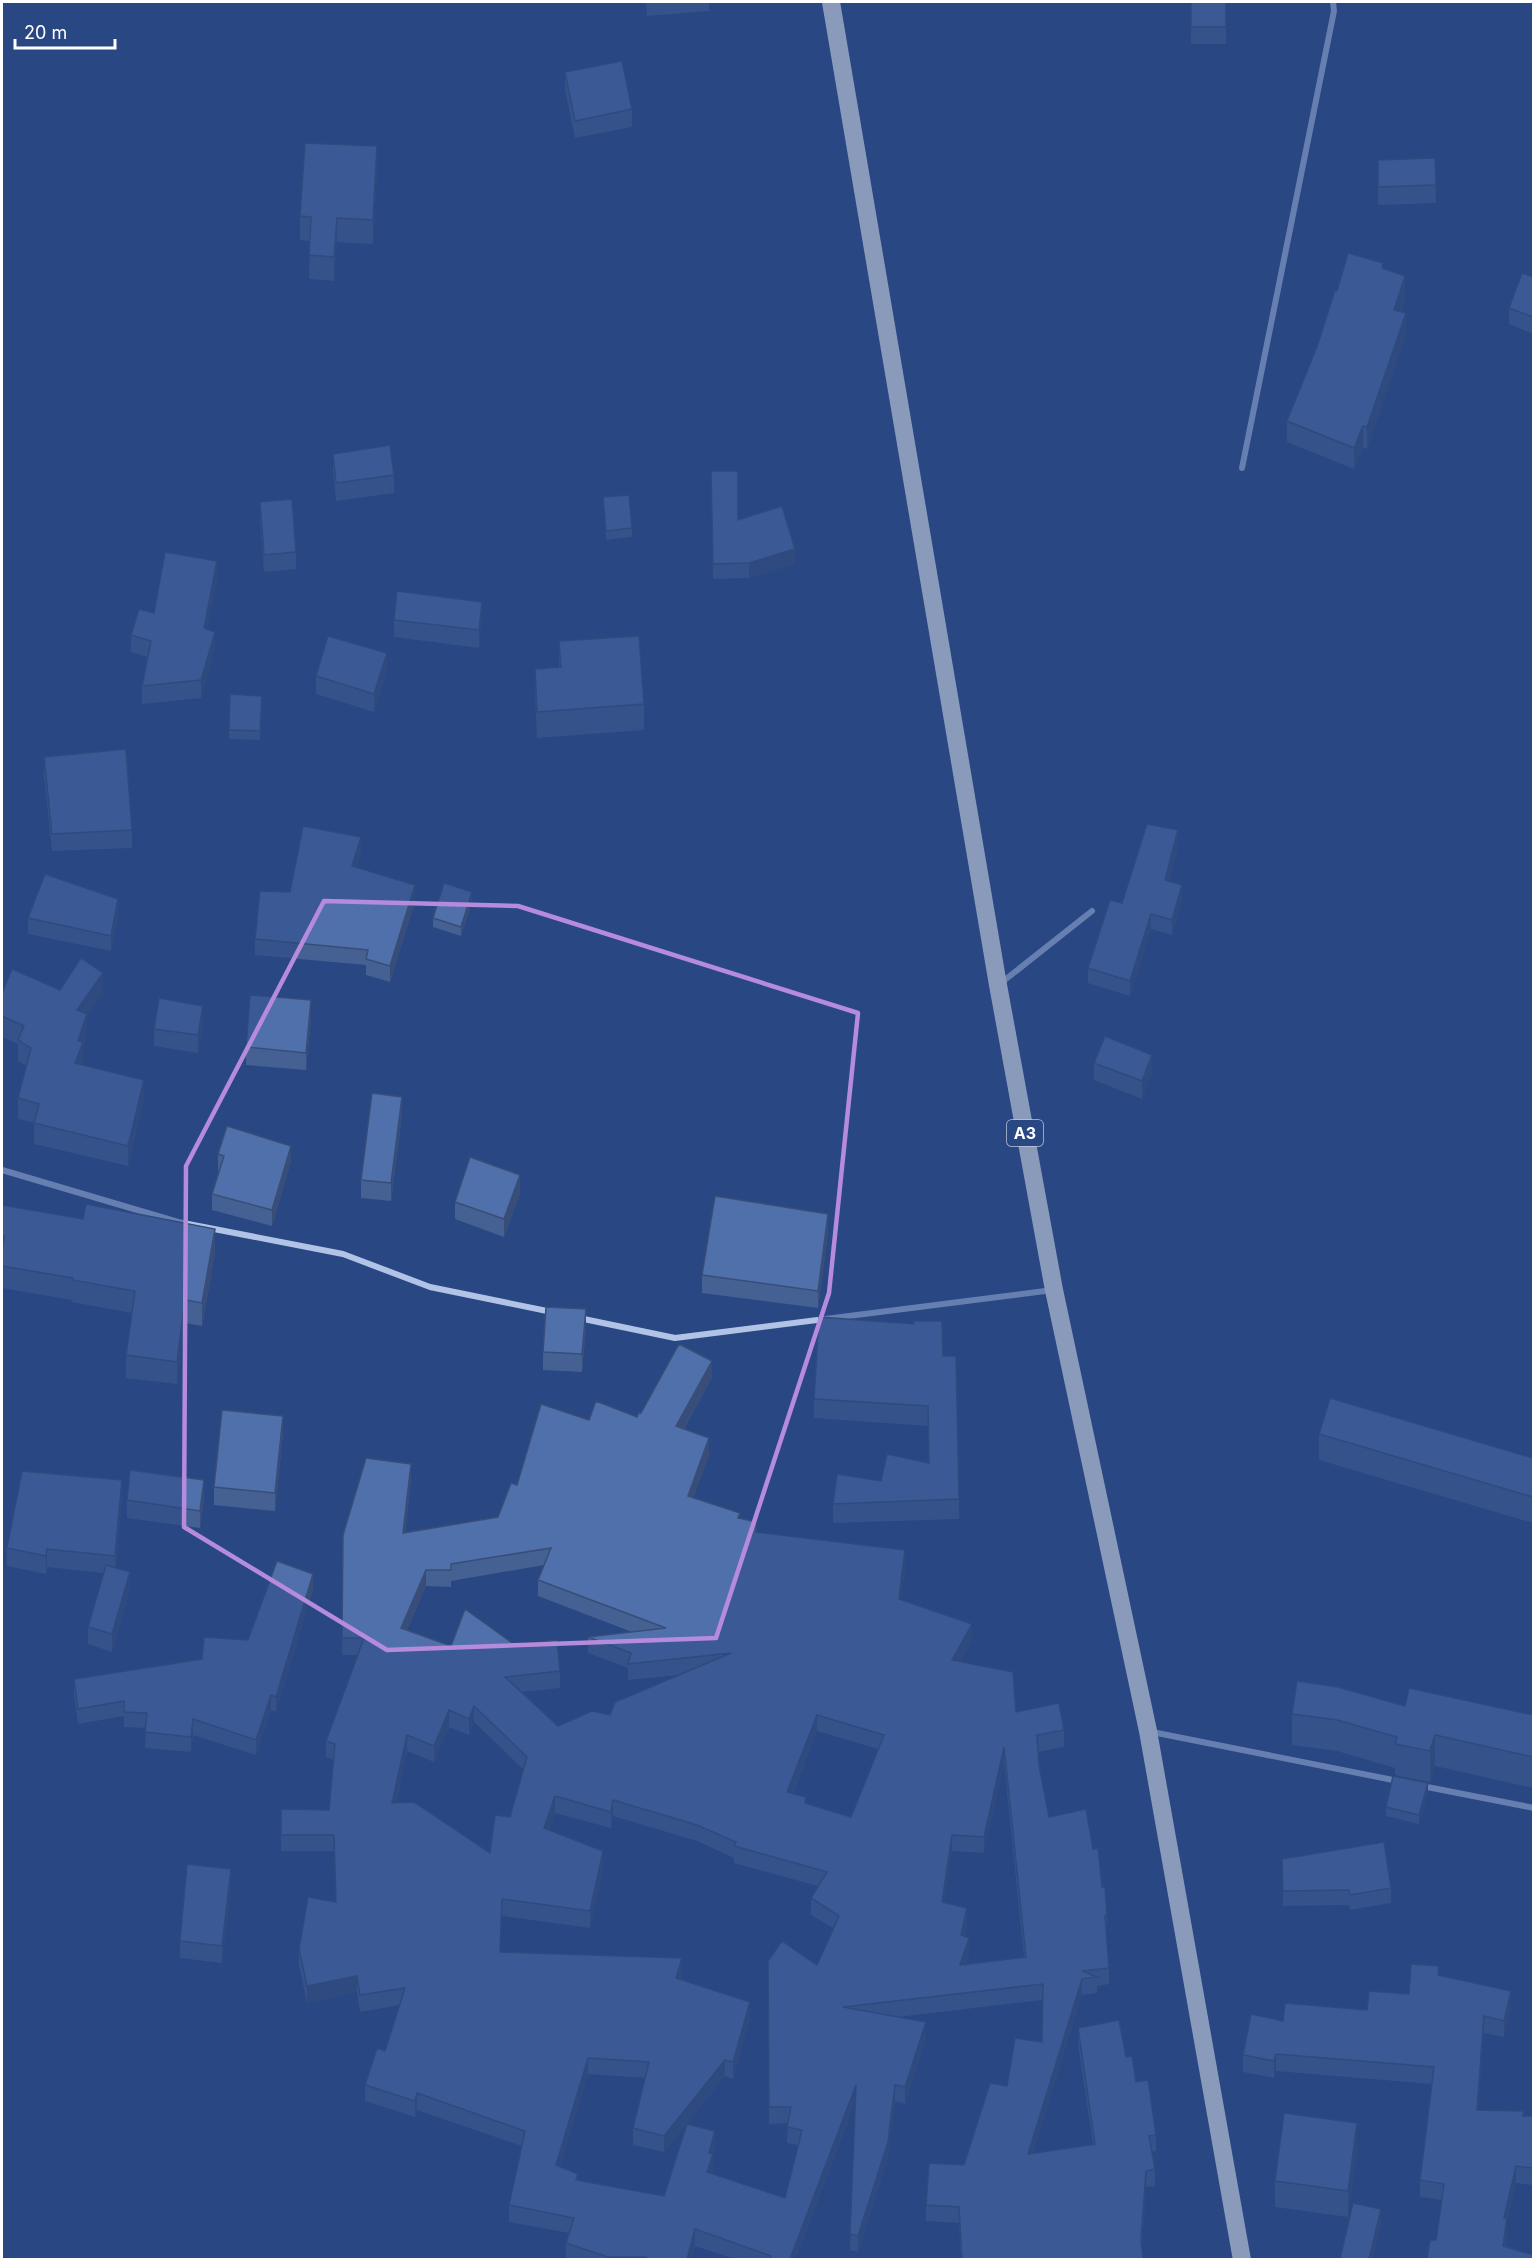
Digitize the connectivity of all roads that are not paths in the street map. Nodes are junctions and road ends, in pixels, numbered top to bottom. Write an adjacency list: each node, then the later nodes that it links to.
1 (831, 2): 5 (highway, A3)
2 (1333, 2): 3 (street)
3 (1242, 468)
4 (1092, 911): 5 (street)
5 (998, 985): 7 (highway, A3)
6 (2, 1170): 8 (street)
7 (1054, 1290): 9 (street); 10 (highway, A3)
8 (558, 1314)
9 (570, 1316)
10 (1148, 1731): 11 (street); 14 (highway, A3)
11 (1405, 1782)
12 (1417, 1784): 13 (street)
13 (1533, 1808)
14 (1242, 2259)

